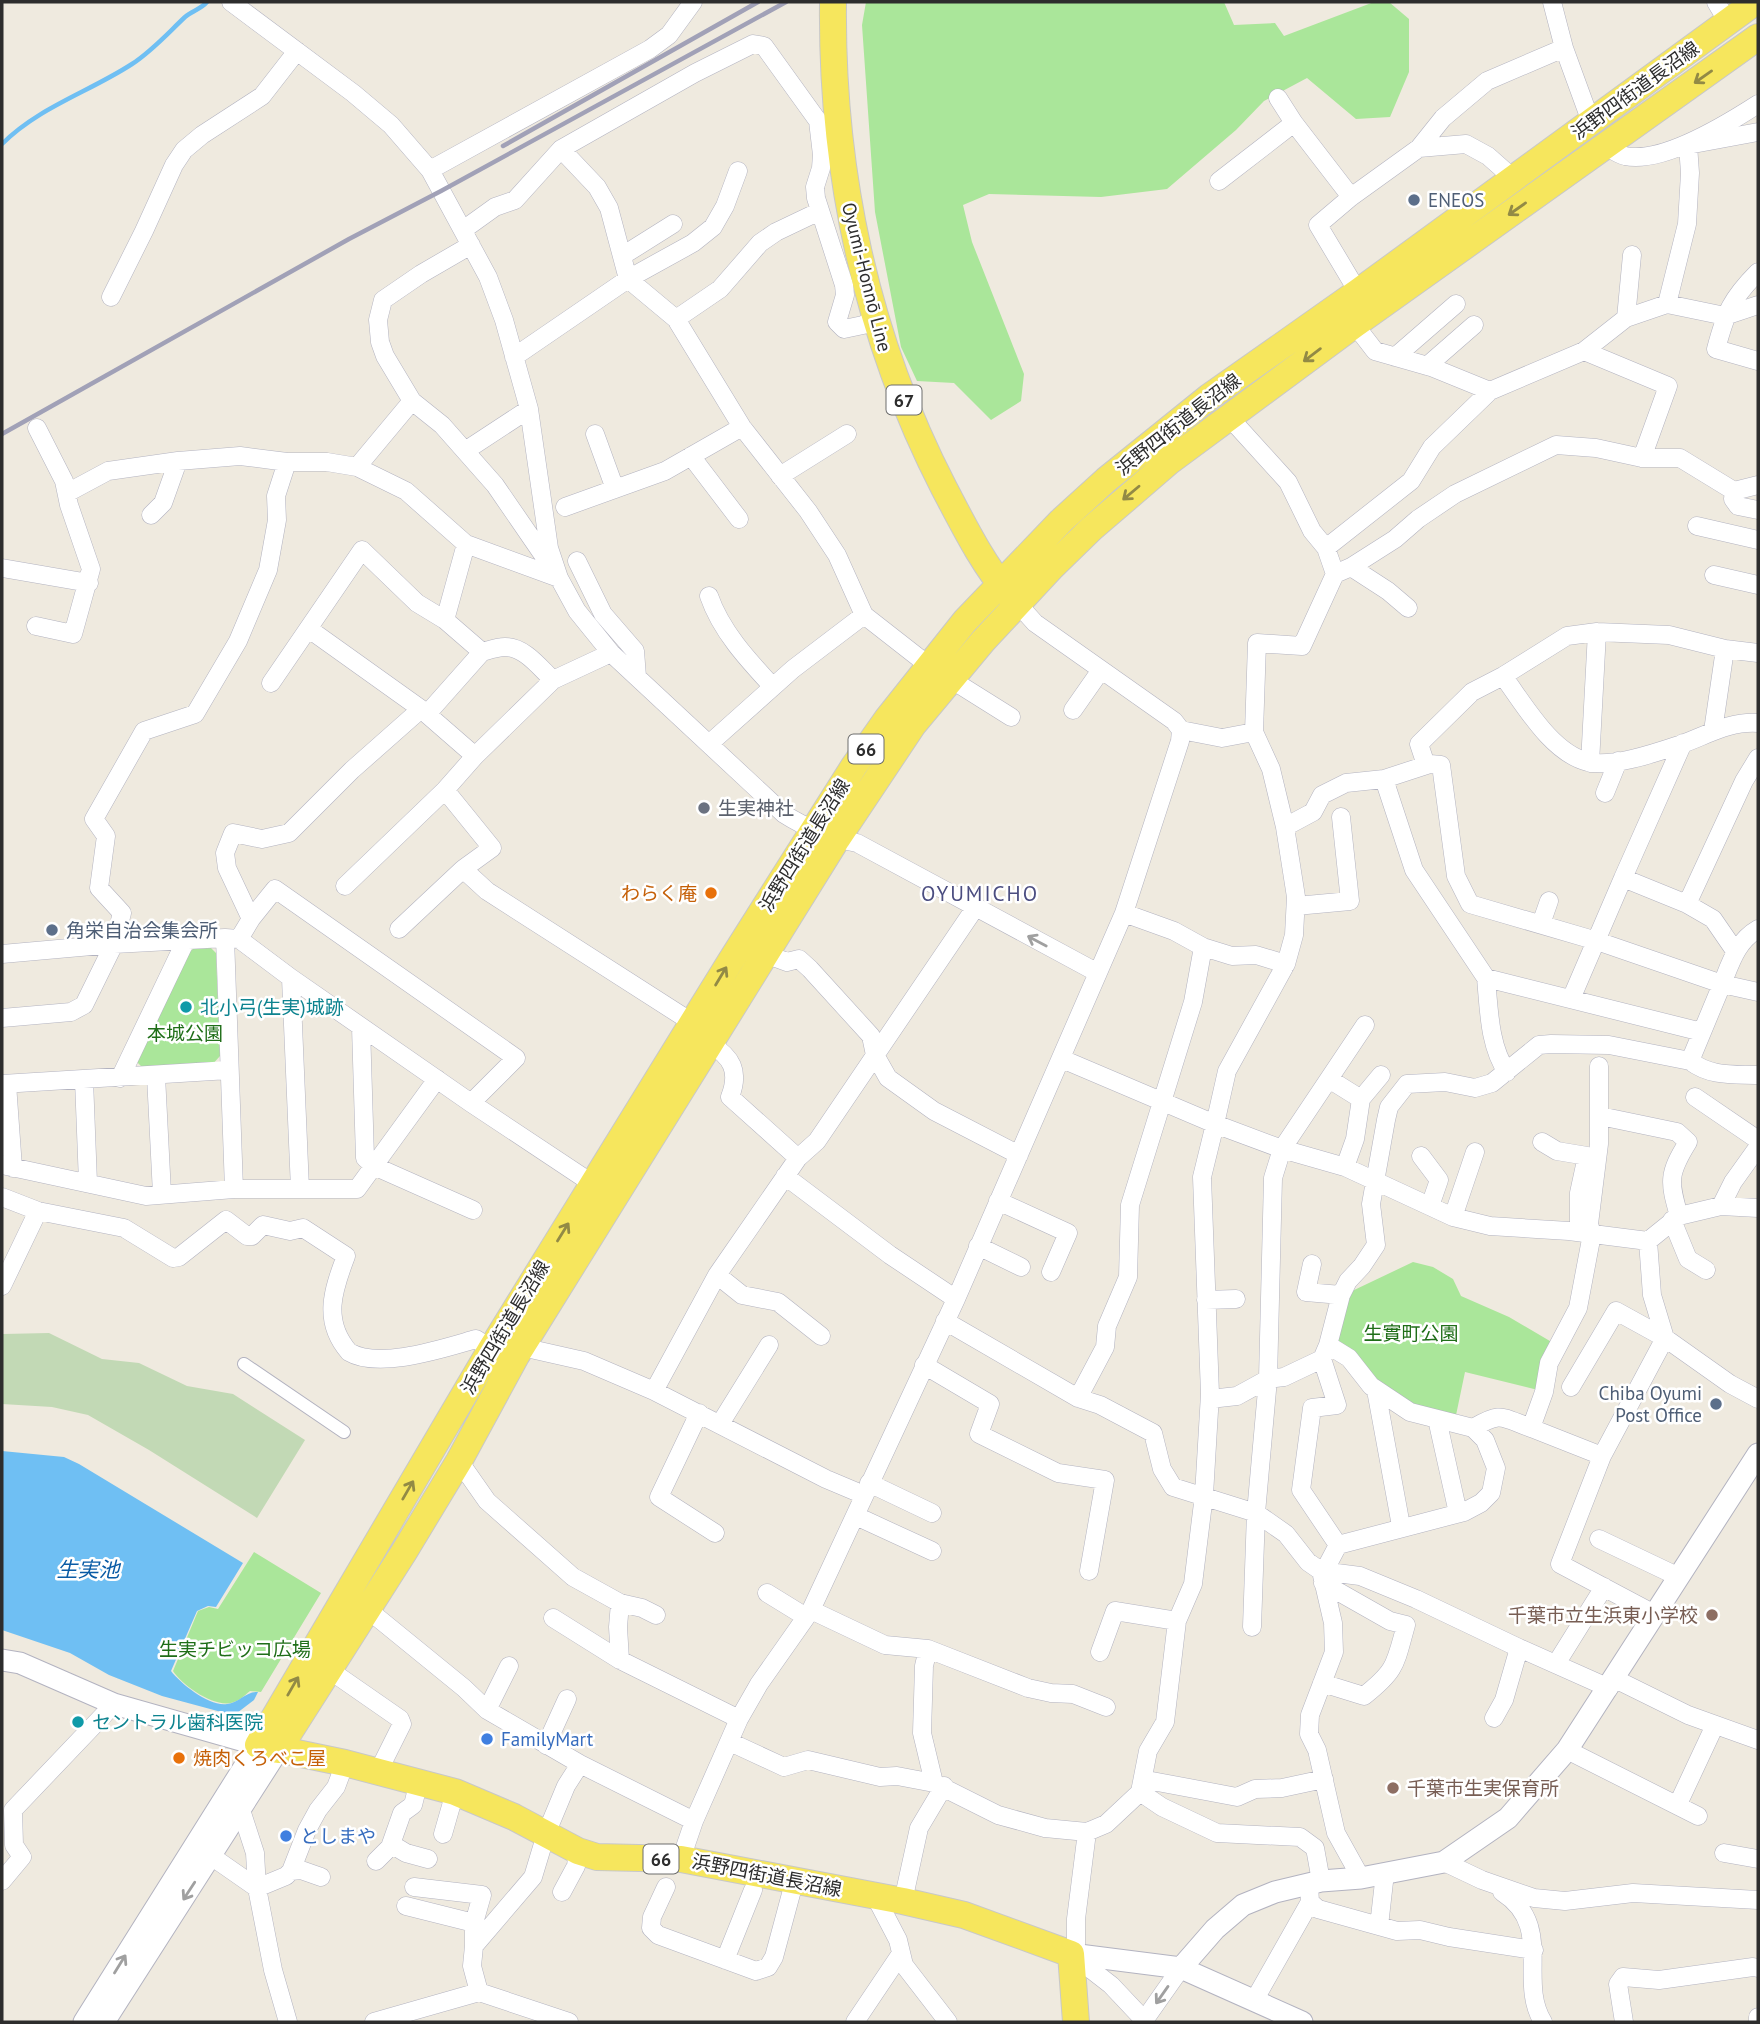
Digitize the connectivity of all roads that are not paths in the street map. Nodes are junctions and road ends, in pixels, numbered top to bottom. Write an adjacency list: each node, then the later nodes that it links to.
1 (693, 2): 19 (street)
2 (833, 2): 39 (main road, Oyumi-Honnō Line / 67)
3 (1552, 2): 8 (street)
4 (1755, 2): 6 (main road, 浜野四街道長沼線 / 66)
5 (233, 3): 9 (street)
6 (1722, 12): 12 (main road, 浜野四街道長沼線 / 66)
7 (1758, 37): 16 (main road, 浜野四街道長沼線 / 66, one-way to 16)
8 (1564, 48): 12 (street); 18 (street)
9 (297, 51): 19 (street); 31 (street)
10 (1278, 98): 13 (street)
11 (1758, 104): 15 (street)
12 (1591, 122): 21 (main road, 浜野四街道長沼線 / 66)
13 (1294, 123): 22 (street); 23 (street)
14 (1758, 132): 15 (street)
15 (1688, 145): 16 (street); 33 (street)
16 (1606, 146): 35 (main road, 浜野四街道長沼線 / 66, one-way to 35)
17 (561, 149): 24 (street); 26 (street); 28 (street)
18 (1419, 149): 21 (street); 23 (street)
19 (430, 170): 26 (street)
20 (738, 171): 30 (street)
21 (1514, 179): 35 (main road, 浜野四街道長沼線 / 66)
22 (1219, 181)
23 (1351, 197): 35 (street)
24 (820, 211): 38 (street); 39 (street)
25 (673, 224): 28 (street)
26 (467, 237): 42 (street); 47 (street)
27 (1632, 255): 37 (street)
28 (622, 256): 30 (street)
29 (1758, 272): 36 (street)
30 (628, 279): 38 (street); 42 (street)
31 (111, 297)
32 (1456, 304): 43 (street)
33 (1667, 304): 36 (street); 37 (street)
34 (1758, 305): 36 (street)
35 (1350, 307): 43 (street); 49 (main road, 浜野四街道長沼線 / 66, one-way to 49); 80 (main road, 浜野四街道長沼線 / 66)
36 (1725, 316): 44 (street)
37 (1626, 318): 41 (street)
38 (676, 319): 50 (street)
39 (876, 319): 80 (main road, Oyumi-Honnō Line / 67)
40 (1474, 325): 45 (street)
41 (1584, 351): 46 (street); 56 (street)
42 (514, 357): 48 (street)
43 (1395, 357): 45 (street)
44 (1758, 361)
45 (1427, 366): 46 (street)
46 (1490, 391): 72 (street)
47 (412, 401): 54 (street); 59 (street)
48 (529, 410): 54 (street); 77 (street)
49 (1229, 417): 72 (street); 80 (main road, 浜野四街道長沼線 / 66, one-way to 80)
50 (742, 427): 55 (street); 60 (street)
51 (37, 428): 64 (street)
52 (594, 434): 62 (street)
53 (847, 434): 60 (street)
54 (465, 451): 77 (street)
55 (691, 456): 62 (street); 68 (street)
56 (1642, 458): 63 (street); 75 (street)
57 (178, 461): 58 (street); 64 (street); 67 (street)
58 (287, 462): 59 (street); 135 (street)
59 (357, 467): 71 (street)
60 (780, 476): 83 (street)
61 (1758, 485): 63 (street)
62 (615, 489): 65 (street)
63 (1734, 491): 66 (street)
64 (67, 493): 78 (street)
65 (565, 507)
66 (1758, 510)
67 (151, 515)
68 (739, 519)
69 (1697, 526): 70 (street)
70 (1758, 540)
71 (466, 544): 77 (street); 84 (street)
72 (1326, 548): 75 (street)
73 (577, 561): 95 (street)
74 (2, 568): 78 (street)
75 (1343, 570): 82 (street); 106 (street)
76 (1714, 575): 79 (street)
77 (559, 578): 91 (street)
78 (89, 583): 85 (street)
79 (1758, 585)
80 (1008, 594): 92 (main road, 浜野四街道長沼線 / 66); 93 (street); 97 (main road, 浜野四街道長沼線 / 66)
81 (709, 596): 99 (street)
82 (1408, 608)
83 (864, 615): 92 (street); 99 (street)
84 (445, 620): 86 (street); 90 (street)
85 (36, 626)
86 (309, 629): 98 (street); 101 (street)
87 (1597, 632): 88 (street); 94 (street); 112 (street)
88 (1725, 649): 89 (street); 105 (street)
89 (1758, 651)
90 (482, 652): 96 (street); 101 (street)
91 (611, 653): 95 (street); 96 (street)
92 (928, 665): 119 (main road, 浜野四街道長沼線 / 66)
93 (1101, 670): 100 (street); 104 (street)
94 (1503, 676): 112 (street); 113 (street)
95 (637, 677): 107 (street)
96 (553, 680): 109 (street)
97 (952, 680): 102 (street); 119 (main road, 浜野四街道長沼線 / 66)
98 (271, 682)
99 (773, 687): 107 (street)
100 (1073, 710)
101 (424, 712): 109 (street); 128 (street)
102 (1011, 717)
103 (1758, 723): 105 (street)
104 (1181, 730): 106 (street); 127 (street)
105 (1713, 731): 108 (street)
106 (1254, 732): 118 (street)
107 (709, 744): 119 (street)
108 (1683, 744): 111 (street); 121 (street)
109 (475, 756): 115 (street)
110 (1758, 758): 124 (street)
111 (1618, 761): 112 (street); 116 (street)
112 (1590, 763)
113 (1426, 765): 114 (street); 129 (street)
114 (1384, 779): 118 (street); 143 (street)
115 (445, 790): 120 (street); 122 (street)
116 (1605, 793)
117 (1341, 817): 125 (street)
118 (1285, 827): 125 (street)
119 (826, 834): 126 (street); 139 (main road, 浜野四街道長沼線 / 66); 151 (main road, 浜野四街道長沼線 / 66, one-way to 119)
120 (463, 869): 130 (street); 151 (street)
121 (1623, 878): 124 (street); 134 (street)
122 (345, 886)
123 (1549, 901): 129 (street)
124 (1687, 904): 137 (street)
125 (1296, 906): 140 (street)
126 (975, 908): 141 (street, one-way to 126); 152 (street)
127 (1124, 913): 136 (street); 141 (street)
128 (251, 919): 132 (street); 169 (street)
129 (1541, 924): 134 (street)
130 (399, 929)
131 (1758, 929): 137 (street)
132 (232, 939): 133 (street); 142 (street); 156 (street)
133 (186, 940): 135 (street); 161 (street)
134 (1597, 941): 144 (street); 146 (street)
135 (114, 944): 138 (street); 147 (street)
136 (1203, 947): 140 (street); 168 (street)
137 (1735, 951): 144 (street)
138 (2, 954)
139 (765, 954): 151 (main road, 浜野四街道長沼線 / 66); 152 (street)
140 (1286, 964): 171 (street)
141 (1098, 973): 153 (street)
142 (291, 978): 149 (street); 186 (street)
143 (1486, 978): 146 (street); 157 (street)
144 (1722, 984): 145 (street); 150 (street)
145 (1758, 992)
146 (1571, 999): 150 (street)
147 (2, 1018)
148 (1365, 1025): 163 (street)
149 (361, 1027): 162 (street); 180 (street)
150 (1702, 1032): 154 (street)
151 (701, 1033): 179 (street); 188 (main road, 浜野四街道長沼線 / 66)
152 (875, 1055): 177 (street); 179 (street)
153 (1062, 1059): 168 (street); 177 (street)
154 (1690, 1061): 157 (street); 159 (street)
155 (1600, 1066): 170 (street)
156 (229, 1070): 160 (street); 187 (street)
157 (1507, 1072): 184 (street)
158 (1381, 1075): 167 (street)
159 (1758, 1075)
160 (156, 1076): 161 (street); 189 (street)
161 (120, 1078): 164 (street)
162 (437, 1079): 169 (street); 180 (street)
163 (1329, 1079): 167 (street); 175 (street)
164 (84, 1080): 165 (street); 185 (street)
165 (5, 1084): 181 (street)
166 (1695, 1097): 172 (street)
167 (1361, 1099): 182 (street)
168 (1163, 1102): 171 (street); 226 (street)
169 (471, 1103): 188 (street)
170 (1600, 1116): 198 (street); 200 (street)
171 (1214, 1124): 175 (street); 212 (street)
172 (1758, 1140)
173 (1542, 1142): 200 (street)
174 (1758, 1147): 193 (street)
175 (1282, 1149): 182 (street); 222 (street)
176 (1475, 1152): 197 (street)
177 (1019, 1155): 191 (street)
178 (1421, 1156): 192 (street)
179 (798, 1158): 183 (street)
180 (374, 1166): 186 (street); 195 (street)
181 (7, 1167): 185 (street)
182 (1345, 1167): 184 (street)
183 (785, 1176): 207 (street); 211 (street)
184 (1376, 1182): 192 (street); 209 (street)
185 (88, 1183): 189 (street)
186 (300, 1189): 187 (street)
187 (229, 1190): 189 (street); 199 (street)
188 (603, 1191): 217 (main road, 浜野四街道長沼線 / 66); 218 (main road, 浜野四街道長沼線 / 66, one-way to 188)
189 (162, 1194)
190 (2, 1197): 196 (street)
191 (998, 1201): 202 (street); 206 (street)
192 (1430, 1206): 197 (street)
193 (1721, 1206): 194 (street); 198 (street)
194 (1758, 1208)
195 (473, 1210)
196 (38, 1211): 199 (street); 208 (street)
197 (1453, 1217): 200 (street)
198 (1676, 1218): 201 (street); 205 (street)
199 (226, 1220): 218 (street)
200 (1586, 1233): 201 (street); 233 (street)
201 (1648, 1241): 215 (street)
202 (978, 1247): 204 (street); 211 (street)
203 (1312, 1264): 209 (street)
204 (1021, 1267)
205 (1706, 1270)
206 (1051, 1272)
207 (717, 1275): 214 (street); 225 (street)
208 (2, 1286)
209 (1341, 1295): 219 (street)
210 (1236, 1299): 212 (street)
211 (956, 1300): 213 (street)
212 (1206, 1300): 227 (street)
213 (945, 1321): 221 (street); 226 (street)
214 (821, 1336)
215 (1665, 1338): 223 (street); 228 (street); 236 (street)
216 (769, 1345): 231 (street)
217 (522, 1347): 225 (street); 237 (main road, 浜野四街道長沼線 / 66)
218 (491, 1349): 282 (main road, 浜野四街道長沼線 / 66, one-way to 218)
219 (1325, 1352): 222 (street); 224 (street); 247 (street)
220 (244, 1364): 234 (street)
221 (924, 1365): 238 (street); 249 (street)
222 (1268, 1379): 227 (street); 241 (street)
223 (1571, 1387)
224 (1376, 1390): 230 (street); 244 (street)
225 (654, 1391): 229 (street)
226 (1078, 1398): 239 (street)
227 (1210, 1399): 239 (street)
228 (1758, 1399)
229 (699, 1413): 231 (street); 245 (street)
230 (1437, 1419): 232 (street); 242 (street)
231 (720, 1424): 238 (street)
232 (1473, 1428): 233 (street); 242 (street)
233 (1531, 1428): 236 (street)
234 (344, 1432)
235 (1758, 1454): 251 (street)
236 (1602, 1456): 252 (street)
237 (459, 1461): 254 (street); 255 (main road, 浜野四街道長沼線 / 66)
238 (866, 1489): 240 (street); 243 (street)
239 (1204, 1495): 241 (street); 260 (street)
240 (932, 1513)
241 (1256, 1513): 250 (street); 261 (street)
242 (1458, 1513): 244 (street)
243 (856, 1516): 248 (street); 256 (street)
244 (1401, 1527): 247 (street)
245 (715, 1533)
246 (1599, 1539): 251 (street)
247 (1338, 1545): 250 (street)
248 (932, 1551)
249 (1088, 1571)
250 (1322, 1577): 262 (street); 270 (street); 270 (street)
251 (1679, 1577): 258 (street)
252 (1604, 1587): 258 (street); 267 (street)
253 (767, 1593): 256 (street)
254 (620, 1603): 257 (street); 266 (street)
255 (367, 1609): 269 (main road, 浜野四街道長沼線 / 66); 275 (street)
256 (808, 1613): 263 (street); 277 (street)
257 (656, 1615)
258 (1656, 1615): 271 (street)
259 (553, 1618): 266 (street)
260 (1177, 1621): 264 (street); 291 (street)
261 (1252, 1627)
262 (1519, 1648): 267 (street); 276 (street)
263 (928, 1649): 274 (street); 289 (street)
264 (1100, 1652)
265 (2, 1660): 273 (street)
266 (620, 1660): 277 (street)
267 (1556, 1664): 271 (street)
268 (509, 1666): 275 (street)
269 (328, 1669): 282 (main road, 浜野四街道長沼線 / 66); 286 (street)
270 (1322, 1683): 287 (street)
271 (1612, 1683): 278 (street); 283 (street)
272 (566, 1699): 281 (street)
273 (114, 1704): 282 (street); 314 (street)
274 (1107, 1707)
275 (487, 1710): 281 (street)
276 (1494, 1718)
277 (739, 1719): 280 (street)
278 (1715, 1724): 279 (street); 292 (street)
279 (1758, 1740)
280 (730, 1742): 289 (street); 295 (street)
281 (547, 1745): 285 (street)
282 (268, 1748): 284 (main road, 浜野四街道長沼線 / 66); 293 (street); 339 (street, one-way to 282)
283 (1567, 1750): 292 (street); 307 (street)
284 (345, 1763): 286 (main road, 浜野四街道長沼線 / 66); 308 (street)
285 (580, 1764): 295 (street); 298 (street)
286 (379, 1772): 288 (main road, 浜野四街道長沼線 / 66)
287 (1324, 1779): 291 (street); 311 (street)
288 (419, 1781): 290 (main road, 浜野四街道長沼線 / 66); 299 (street)
289 (939, 1785): 296 (street); 323 (street)
290 (455, 1792): 297 (street); 298 (main road, 浜野四街道長沼線 / 66)
291 (1140, 1792): 296 (street); 318 (street)
292 (1678, 1804): 294 (street)
293 (241, 1810): 302 (street); 317 (street)
294 (1698, 1816)
295 (694, 1821): 304 (street)
296 (1087, 1832): 329 (street)
297 (443, 1834)
298 (546, 1834): 300 (main road, 浜野四街道長沼線 / 66); 327 (street)
299 (391, 1844): 303 (street); 306 (street)
300 (578, 1851): 304 (main road, 浜野四街道長沼線 / 66); 320 (street)
301 (1724, 1853): 305 (street)
302 (211, 1856): 317 (street); 340 (street, one-way to 340)
303 (428, 1859)
304 (681, 1859): 312 (main road, 浜野四街道長沼線 / 66)
305 (1758, 1859)
306 (376, 1861)
307 (1444, 1862): 309 (street); 313 (street)
308 (291, 1871): 310 (street); 317 (street)
309 (1385, 1873): 311 (street); 326 (street)
310 (321, 1877)
311 (1361, 1878): 318 (street)
312 (794, 1879): 321 (main road, 浜野四街道長沼線 / 66); 331 (street)
313 (1482, 1880): 322 (street); 328 (street)
314 (2, 1881)
315 (414, 1887): 325 (street)
316 (666, 1887): 331 (street)
317 (257, 1888): 341 (street)
318 (1314, 1889): 326 (street); 332 (street); 335 (street)
319 (753, 1890): 331 (street)
320 (562, 1892)
321 (875, 1896): 323 (main road, 浜野四街道長沼線 / 66); 330 (street)
322 (1758, 1900)
323 (902, 1901): 329 (main road, 浜野四街道長沼線 / 66)
324 (407, 1906): 325 (street)
325 (474, 1923): 327 (street)
326 (1379, 1926): 328 (street)
327 (474, 1946): 334 (street)
328 (1534, 1950): 349 (street)
329 (1072, 1954): 332 (street); 338 (street); 347 (main road)
330 (900, 1955): 345 (street); 346 (street)
331 (725, 1960)
332 (1181, 1968): 335 (street); 338 (street, one-way to 338)
333 (1758, 1968): 350 (street)
334 (479, 1992): 336 (street); 344 (street)
335 (1255, 1999): 348 (street)
336 (430, 2004): 342 (street); 343 (street)
337 (1758, 2017): 351 (street)
338 (1144, 2021)
339 (84, 2022)
340 (104, 2022)
341 (288, 2022)
342 (374, 2022)
343 (422, 2022)
344 (569, 2022)
345 (855, 2022)
346 (948, 2022)
347 (1076, 2022)
348 (1303, 2022)
349 (1543, 2022)
350 (1624, 2022)
351 (1758, 2022)

